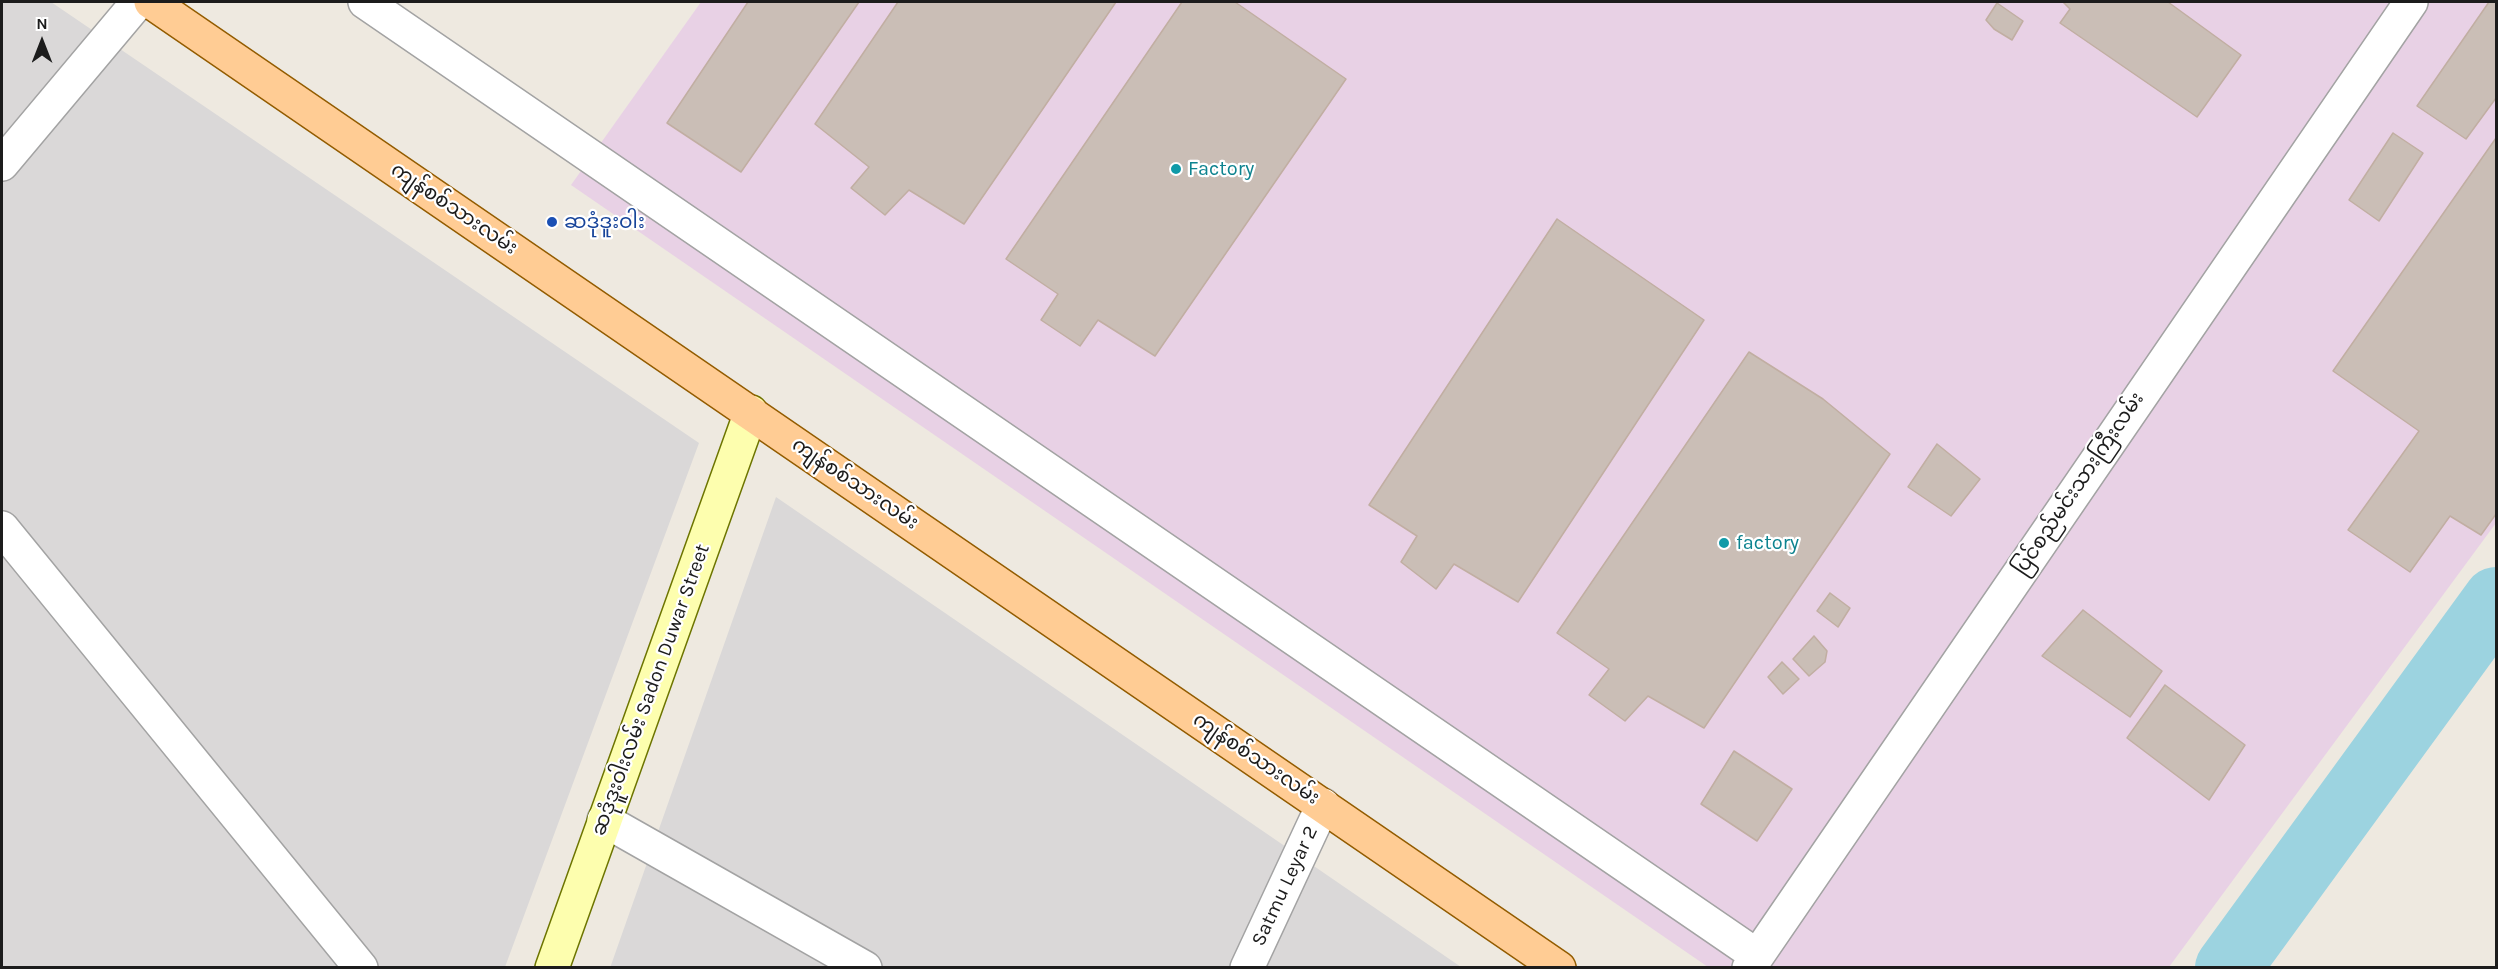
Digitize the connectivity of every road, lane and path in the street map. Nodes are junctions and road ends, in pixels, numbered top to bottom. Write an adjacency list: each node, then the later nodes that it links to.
1 (138, 2): 5 (street)
2 (151, 2): 6 (main road, ကျန်စစ်သားလမ်း)
3 (365, 2): 10 (street)
4 (2410, 2): 10 (street, ပြင်စည်မင်းသားကြီးလမ်း)
5 (2, 164)
6 (750, 412): 8 (main road, ကျန်စစ်သားလမ်း); 9 (street, ဆဒုံဒူးဝါးလမ်း Sadon Duwar Street)
7 (2, 528): 11 (street)
8 (1323, 805): 14 (street, Satmu Leyar 2); 15 (main road, ကျန်စစ်သားလမ်း)
9 (604, 820): 12 (street, ဆဒုံဒူးဝါးလမ်း Sadon Duwar Street); 13 (street)
10 (1752, 961)
11 (361, 968)
12 (552, 968)
13 (865, 968)
14 (1246, 968)
15 (1559, 968)

